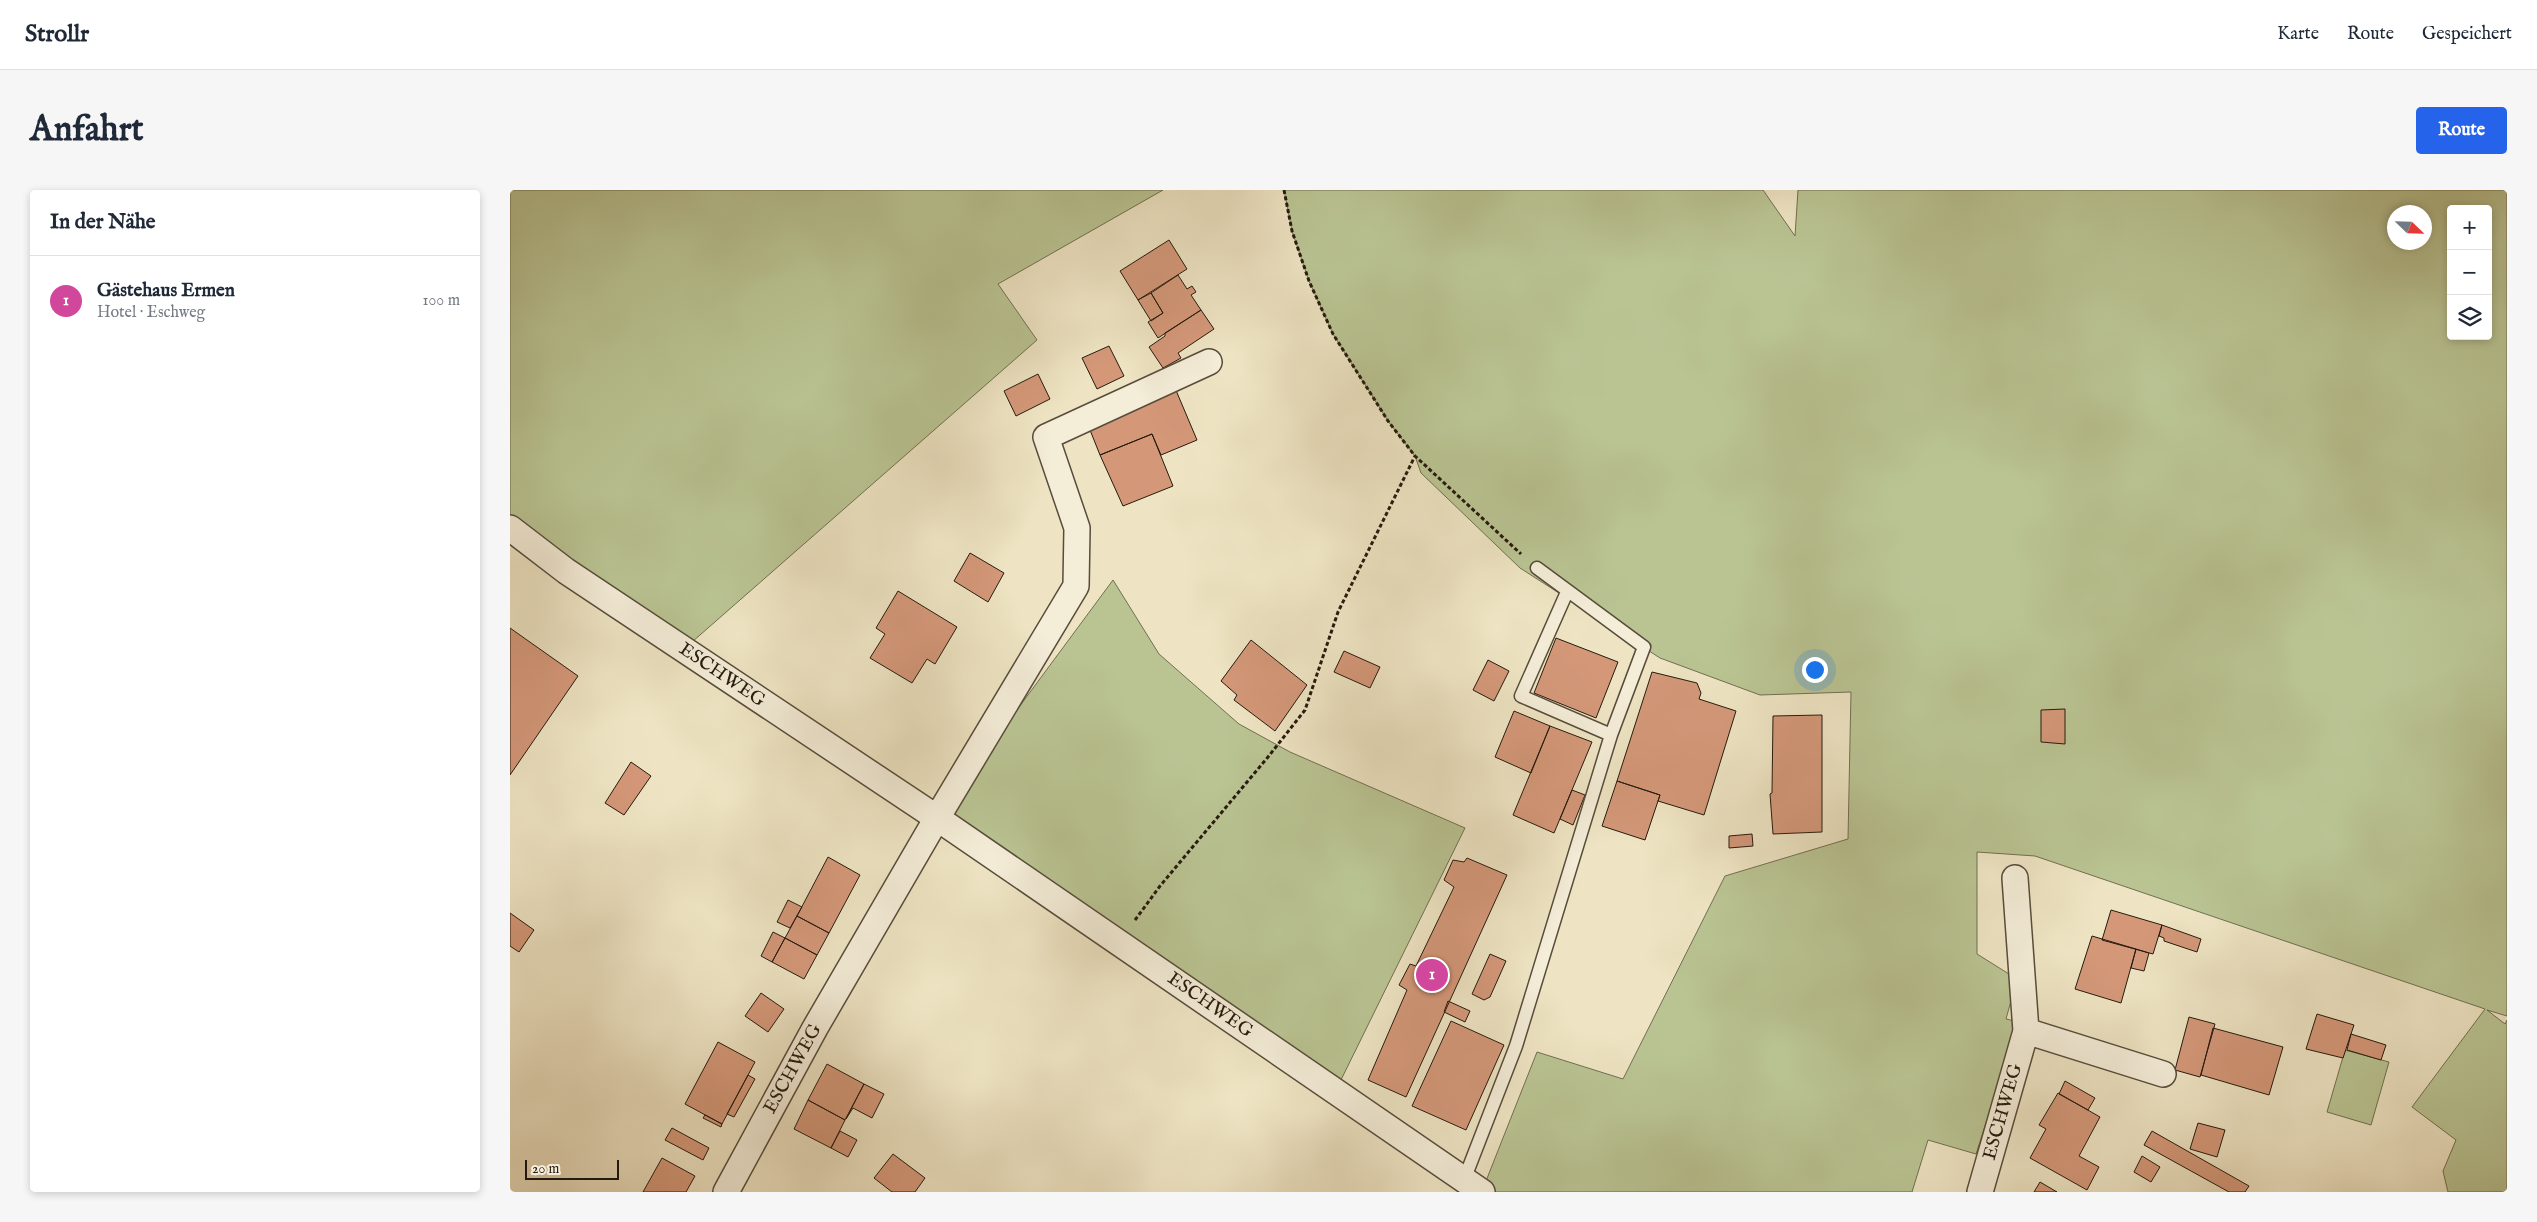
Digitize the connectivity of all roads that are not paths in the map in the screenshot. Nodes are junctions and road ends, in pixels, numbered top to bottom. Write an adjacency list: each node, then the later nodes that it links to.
1 (1209, 362): 6 (street)
2 (510, 528): 6 (street, ESCHWEG)
3 (1536, 568): 4 (lane)
4 (1567, 592): 5 (lane); 5 (lane)
5 (1611, 735): 10 (lane)
6 (937, 818): 10 (street, ESCHWEG); 11 (street, ESCHWEG)
7 (2015, 878): 8 (street, ESCHWEG)
8 (2026, 1031): 9 (street); 12 (street, ESCHWEG)
9 (2163, 1074)
10 (1473, 1186)
11 (726, 1192)
12 (1980, 1192)

